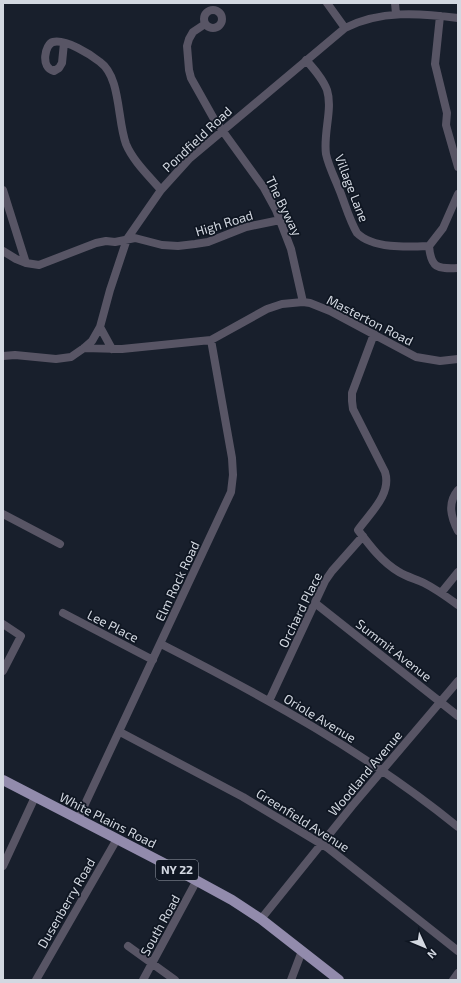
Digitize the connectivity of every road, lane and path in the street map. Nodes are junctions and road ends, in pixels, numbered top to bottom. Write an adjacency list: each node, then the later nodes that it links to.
1 (327, 3): 7 (street)
2 (395, 3): 3 (street)
3 (396, 14): 4 (street, Pondfield Road); 7 (street, Pondfield Road)
4 (440, 16): 5 (street, Pondfield Road); 11 (street)
5 (458, 18)
6 (205, 24): 10 (street, The Byway)
7 (345, 28): 9 (street, Pondfield Road)
8 (64, 43): 13 (street)
9 (306, 60): 10 (street, Pondfield Road); 17 (street, Village Lane)
10 (222, 130): 13 (street, Pondfield Road); 15 (street, The Byway)
11 (458, 167)
12 (3, 190): 19 (street)
13 (161, 190): 16 (street, Pondfield Road)
14 (458, 194): 17 (street)
15 (280, 220): 16 (street, High Road); 21 (street, The Byway)
16 (127, 239): 19 (street, High Road); 22 (street, Pondfield Road)
17 (429, 246): 20 (street)
18 (3, 251): 19 (street)
19 (26, 263)
20 (458, 268)
21 (303, 302): 23 (street, Masterton Road); 24 (street, Masterton Road)
22 (100, 327): 25 (street, Pondfield Road); 26 (street)
23 (374, 334): 28 (street, Masterton Road); 32 (street, Orchard Place)
24 (211, 340): 26 (street, Masterton Road); 40 (street, Elm Rock Road)
25 (84, 348): 26 (street, Masterton Road); 27 (street, Pondfield Road)
26 (112, 349)
27 (3, 356)
28 (458, 360)
29 (458, 490): 31 (street)
30 (3, 514): 33 (street)
31 (458, 531)
32 (361, 533): 35 (street); 36 (street, Orchard Place)
33 (60, 544)
34 (458, 572): 35 (street)
35 (441, 593): 37 (street)
36 (315, 603): 44 (street, Orchard Place); 45 (street, Summit Avenue)
37 (458, 605)
38 (63, 613): 41 (street, Lee Place)
39 (3, 624): 42 (street)
40 (161, 644): 41 (street, Elm Rock Road); 44 (street, Oriole Avenue)
41 (153, 660): 47 (street, Elm Rock Road)
42 (3, 671)
43 (458, 680): 45 (street, Woodland Avenue)
44 (269, 701): 48 (street, Oriole Avenue)
45 (440, 701): 46 (street, Summit Avenue); 48 (street, Woodland Avenue)
46 (458, 716)
47 (120, 732): 51 (street, Elm Rock Road); 54 (street, Greenfield Avenue)
48 (382, 770): 52 (street, Oriole Avenue); 54 (street, Woodland Avenue)
49 (3, 780): 50 (main road, White Plains Road / NY 22)
50 (35, 797): 51 (main road, White Plains Road / NY 22); 55 (street)
51 (78, 819): 53 (main road, White Plains Road / NY 22)
52 (458, 826)
53 (116, 839): 56 (main road, White Plains Road / NY 22); 63 (street, Dusenberry Road)
54 (322, 844): 57 (street, Woodland Avenue); 60 (street, Greenfield Avenue)
55 (3, 866)
56 (197, 880): 57 (main road, White Plains Road / NY 22); 61 (street, South Road)
57 (261, 919): 59 (main road, White Plains Road / NY 22)
58 (128, 946): 61 (street)
59 (302, 951): 66 (street); 67 (main road, White Plains Road / NY 22)
60 (458, 951)
61 (152, 963): 64 (street, South Road); 65 (street)
62 (458, 973): 68 (street)
63 (36, 980)
64 (143, 980)
65 (175, 980)
66 (291, 980)
67 (339, 980)
68 (453, 980)

